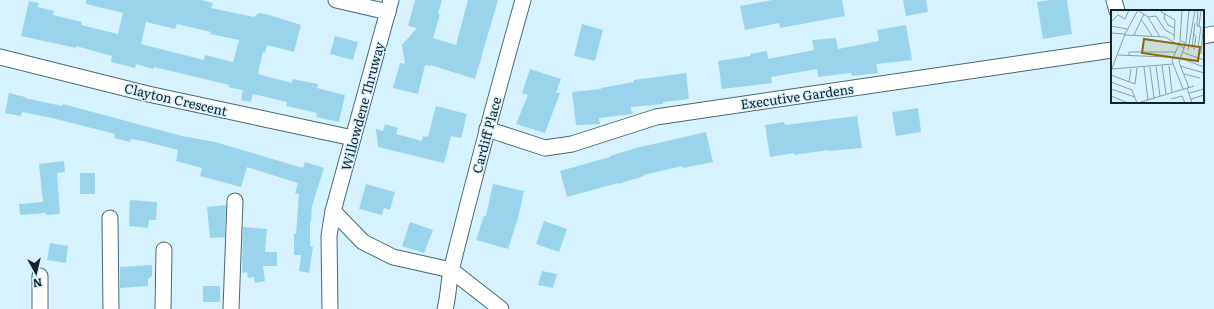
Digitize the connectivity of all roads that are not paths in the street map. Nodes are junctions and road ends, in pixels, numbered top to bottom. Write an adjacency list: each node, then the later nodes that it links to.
1 (336, 0): 4 (street)
2 (523, 0): 10 (street, Cardiff Place)
3 (1114, 0): 5 (street)
4 (389, 6): 11 (street, Willowdene Thruway)
5 (1117, 10)
6 (1214, 34): 7 (street)
7 (1204, 36)
8 (1111, 50): 10 (street, Executive Gardens)
9 (0, 57): 11 (street, Clayton Crescent)
10 (487, 130): 16 (street, Cardiff Place)
11 (352, 138): 13 (street, Willowdene Thruway)
12 (235, 201): 21 (street)
13 (333, 211): 16 (street); 22 (street, Willowdene Thruway)
14 (110, 218): 19 (street)
15 (164, 250): 20 (street)
16 (451, 270): 23 (street); 24 (street)
17 (40, 276): 18 (street)
18 (40, 309)
19 (111, 309)
20 (163, 309)
21 (230, 309)
22 (330, 309)
23 (445, 309)
24 (501, 309)

